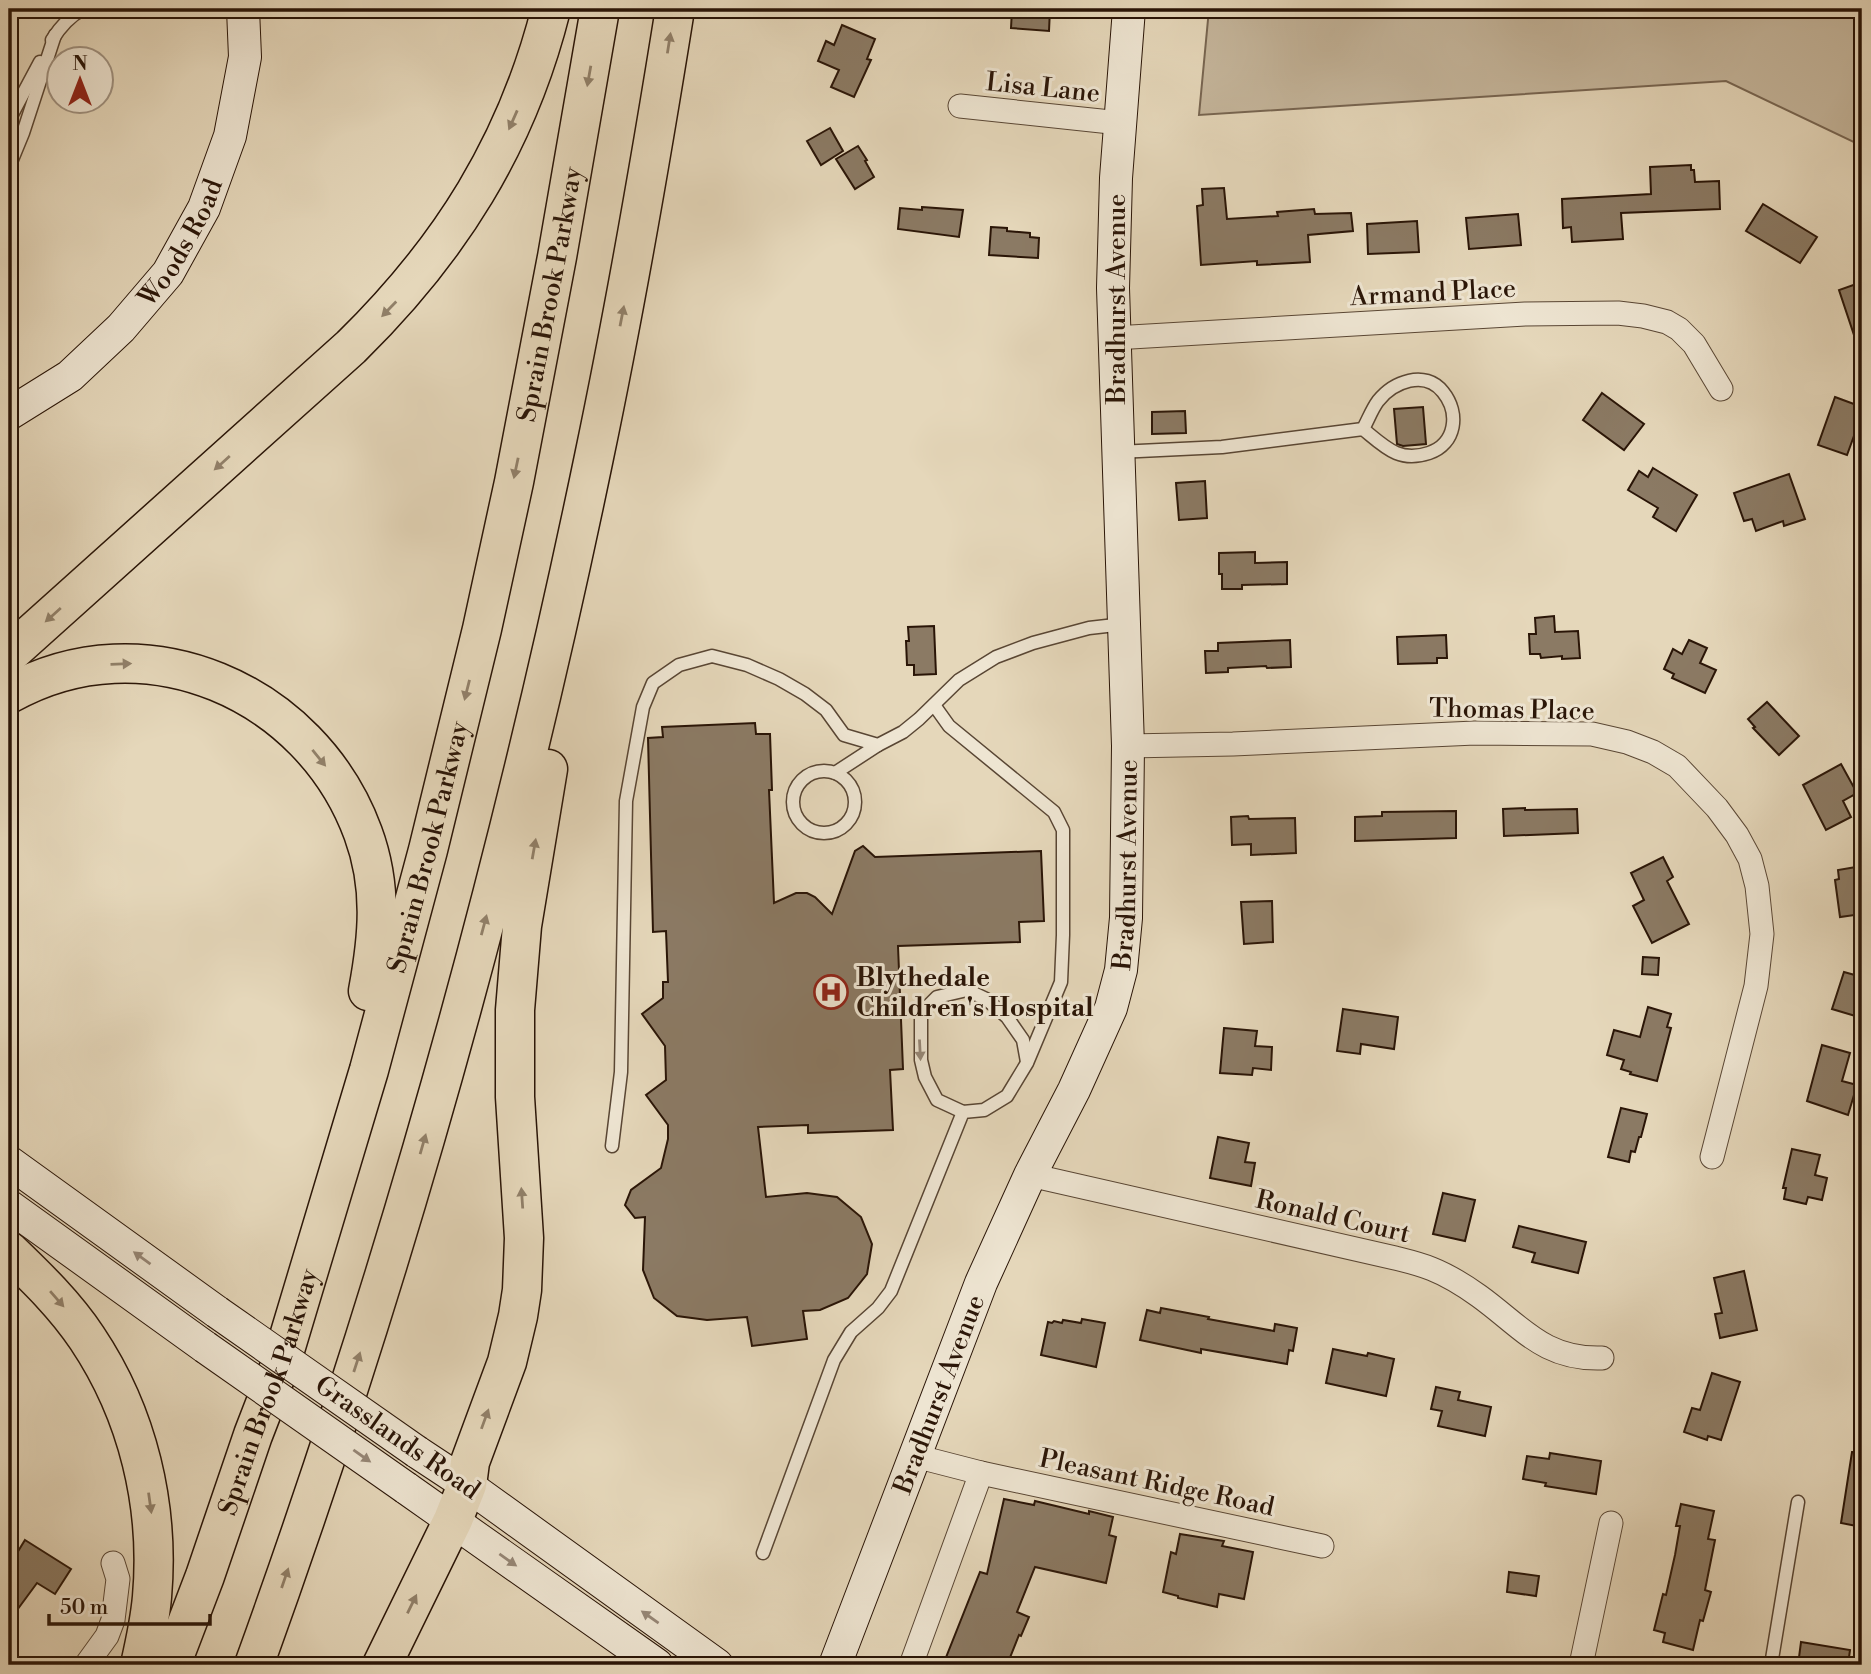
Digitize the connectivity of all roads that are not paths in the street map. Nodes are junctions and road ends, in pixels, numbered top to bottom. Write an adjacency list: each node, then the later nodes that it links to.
1 (83, 9): 7 (lane)
2 (243, 9): 15 (main road, Woods Road)
3 (551, 9): 19 (highway, one-way to 19)
4 (600, 9): 32 (highway, Sprain Brook Parkway, one-way to 32)
5 (675, 9): 13 (highway, one-way to 5)
6 (1129, 9): 10 (main road, Bradhurst Avenue)
7 (55, 35): 9 (lane); 11 (lane)
8 (960, 106): 10 (street, Lisa Lane)
9 (9, 120)
10 (1120, 123): 12 (main road, Bradhurst Avenue)
11 (9, 167)
12 (1114, 338): 14 (street, Armand Place); 17 (main road, Bradhurst Avenue)
13 (609, 383): 37 (highway, one-way to 13); 48 (highway, one-way to 13)
14 (1721, 389)
15 (9, 414)
16 (1363, 429): 16 (lane); 17 (lane)
17 (1118, 452): 18 (main road, Bradhurst Avenue)
18 (1124, 624): 21 (lane); 23 (main road, Bradhurst Avenue)
19 (9, 654)
20 (9, 694): 32 (highway, one-way to 32)
21 (934, 705): 22 (lane); 25 (lane)
22 (878, 745): 24 (lane); 27 (lane)
23 (1128, 746): 28 (street, Thomas Place); 30 (main road, Bradhurst Avenue)
24 (835, 773): 24 (lane)
25 (1027, 1063): 26 (lane); 26 (lane, one-way to 26)
26 (963, 1112): 42 (lane)
27 (612, 1146)
28 (1712, 1157)
29 (9, 1161): 37 (main road, Grasslands Road, one-way to 29, bridge)
30 (1030, 1175): 34 (street, Ronald Court); 35 (main road, Bradhurst Avenue)
31 (9, 1206): 39 (main road, Grasslands Road, one-way to 39, bridge)
32 (326, 1218): 47 (highway, Sprain Brook Parkway)
33 (9, 1251): 46 (highway, one-way to 46)
34 (1602, 1358)
35 (915, 1456): 36 (street, Pleasant Ridge Road); 51 (main road, Bradhurst Avenue)
36 (981, 1472): 41 (street, Pleasant Ridge Road); 52 (street)
37 (467, 1485): 39 (highway); 50 (main road, Grasslands Road, one-way to 37)
38 (1798, 1502): 54 (lane)
39 (453, 1520): 44 (main road, Grasslands Road, one-way to 44); 49 (highway, one-way to 39)
40 (1611, 1523): 53 (street)
41 (1322, 1546)
42 (763, 1553)
43 (113, 1563): 45 (street)
44 (648, 1663)
45 (86, 1665)
46 (140, 1665)
47 (171, 1665)
48 (254, 1665)
49 (382, 1665)
50 (718, 1665)
51 (835, 1665)
52 (911, 1665)
53 (1581, 1665)
54 (1771, 1665)

